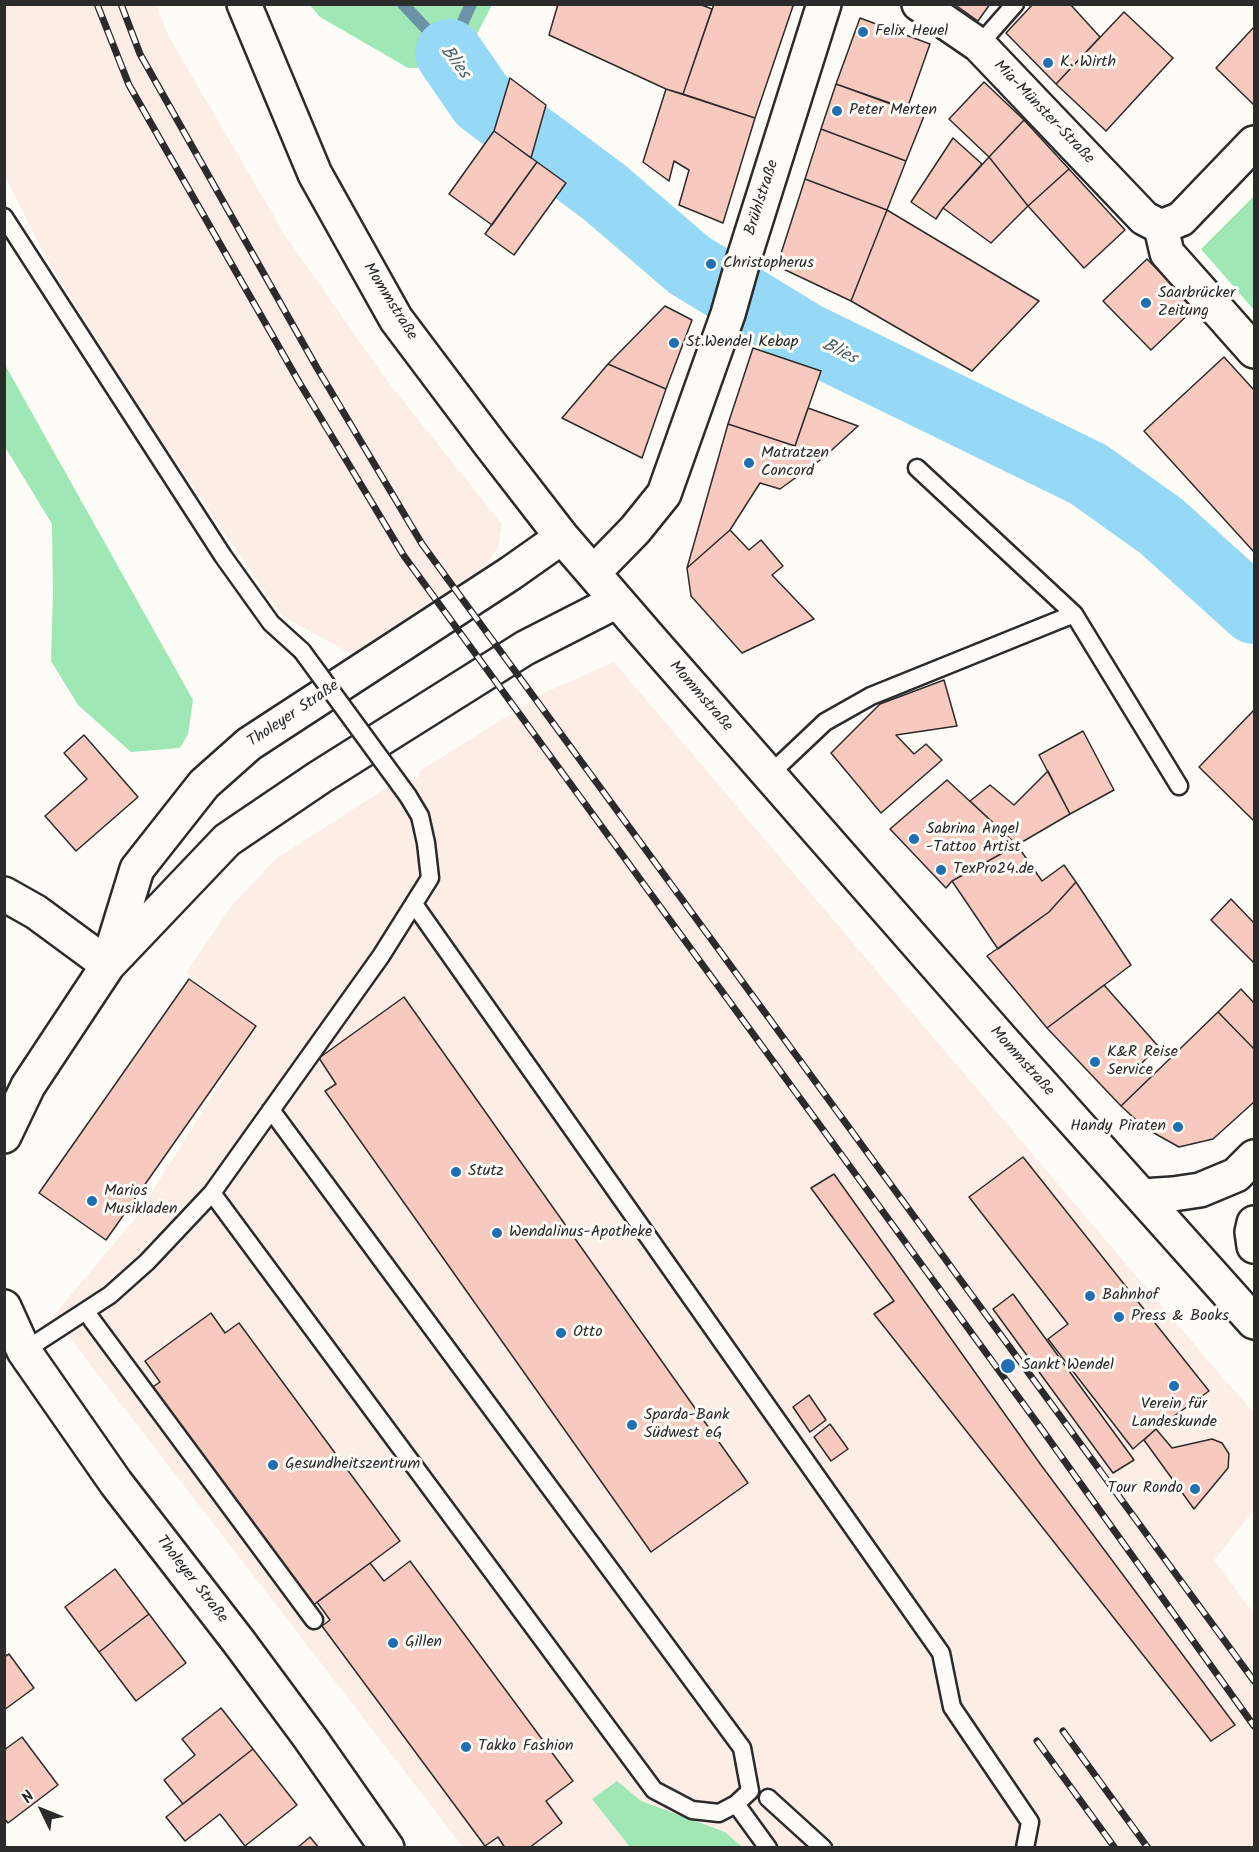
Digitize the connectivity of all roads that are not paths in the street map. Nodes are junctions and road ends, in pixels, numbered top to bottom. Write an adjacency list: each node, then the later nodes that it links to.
1 (244, 4): 11 (main road, Mommstraße)
2 (824, 4): 12 (main road, Brühlstraße)
3 (919, 4): 5 (main road, Mia-Münster-Straße)
4 (1016, 4): 5 (lane)
5 (979, 45): 8 (main road, Mia-Münster-Straße)
6 (1254, 143): 8 (main road)
7 (4, 217): 18 (lane, bridge)
8 (1161, 226): 9 (main road)
9 (1254, 351)
10 (917, 468): 14 (lane)
11 (562, 537): 12 (main road, Mommstraße); 19 (main road, Tholeyer Straße)
12 (594, 573): 13 (main road, Mommstraße)
13 (616, 601): 15 (main road, Mommstraße); 19 (main road, Tholeyer Straße)
14 (1074, 614): 15 (lane); 16 (lane)
15 (769, 775): 24 (main road, Mommstraße)
16 (1179, 786)
17 (4, 894): 19 (main road)
18 (414, 904): 20 (lane); 37 (lane)
19 (108, 965): 21 (main road, Tholeyer Straße)
20 (271, 1110): 23 (lane); 33 (lane)
21 (4, 1136)
22 (1254, 1157): 24 (main road)
23 (212, 1193): 28 (lane); 33 (lane)
24 (1142, 1196): 29 (main road, Mommstraße)
25 (1254, 1223): 26 (main road)
26 (1254, 1246)
27 (4, 1307): 30 (main road, Tholeyer Straße)
28 (86, 1311): 30 (lane); 31 (lane)
29 (1254, 1322)
30 (24, 1351): 34 (main road, Tholeyer Straße)
31 (314, 1620)
32 (768, 1798): 36 (lane)
33 (736, 1804): 35 (lane)
34 (387, 1848)
35 (768, 1848)
36 (824, 1848)
37 (1025, 1848)

